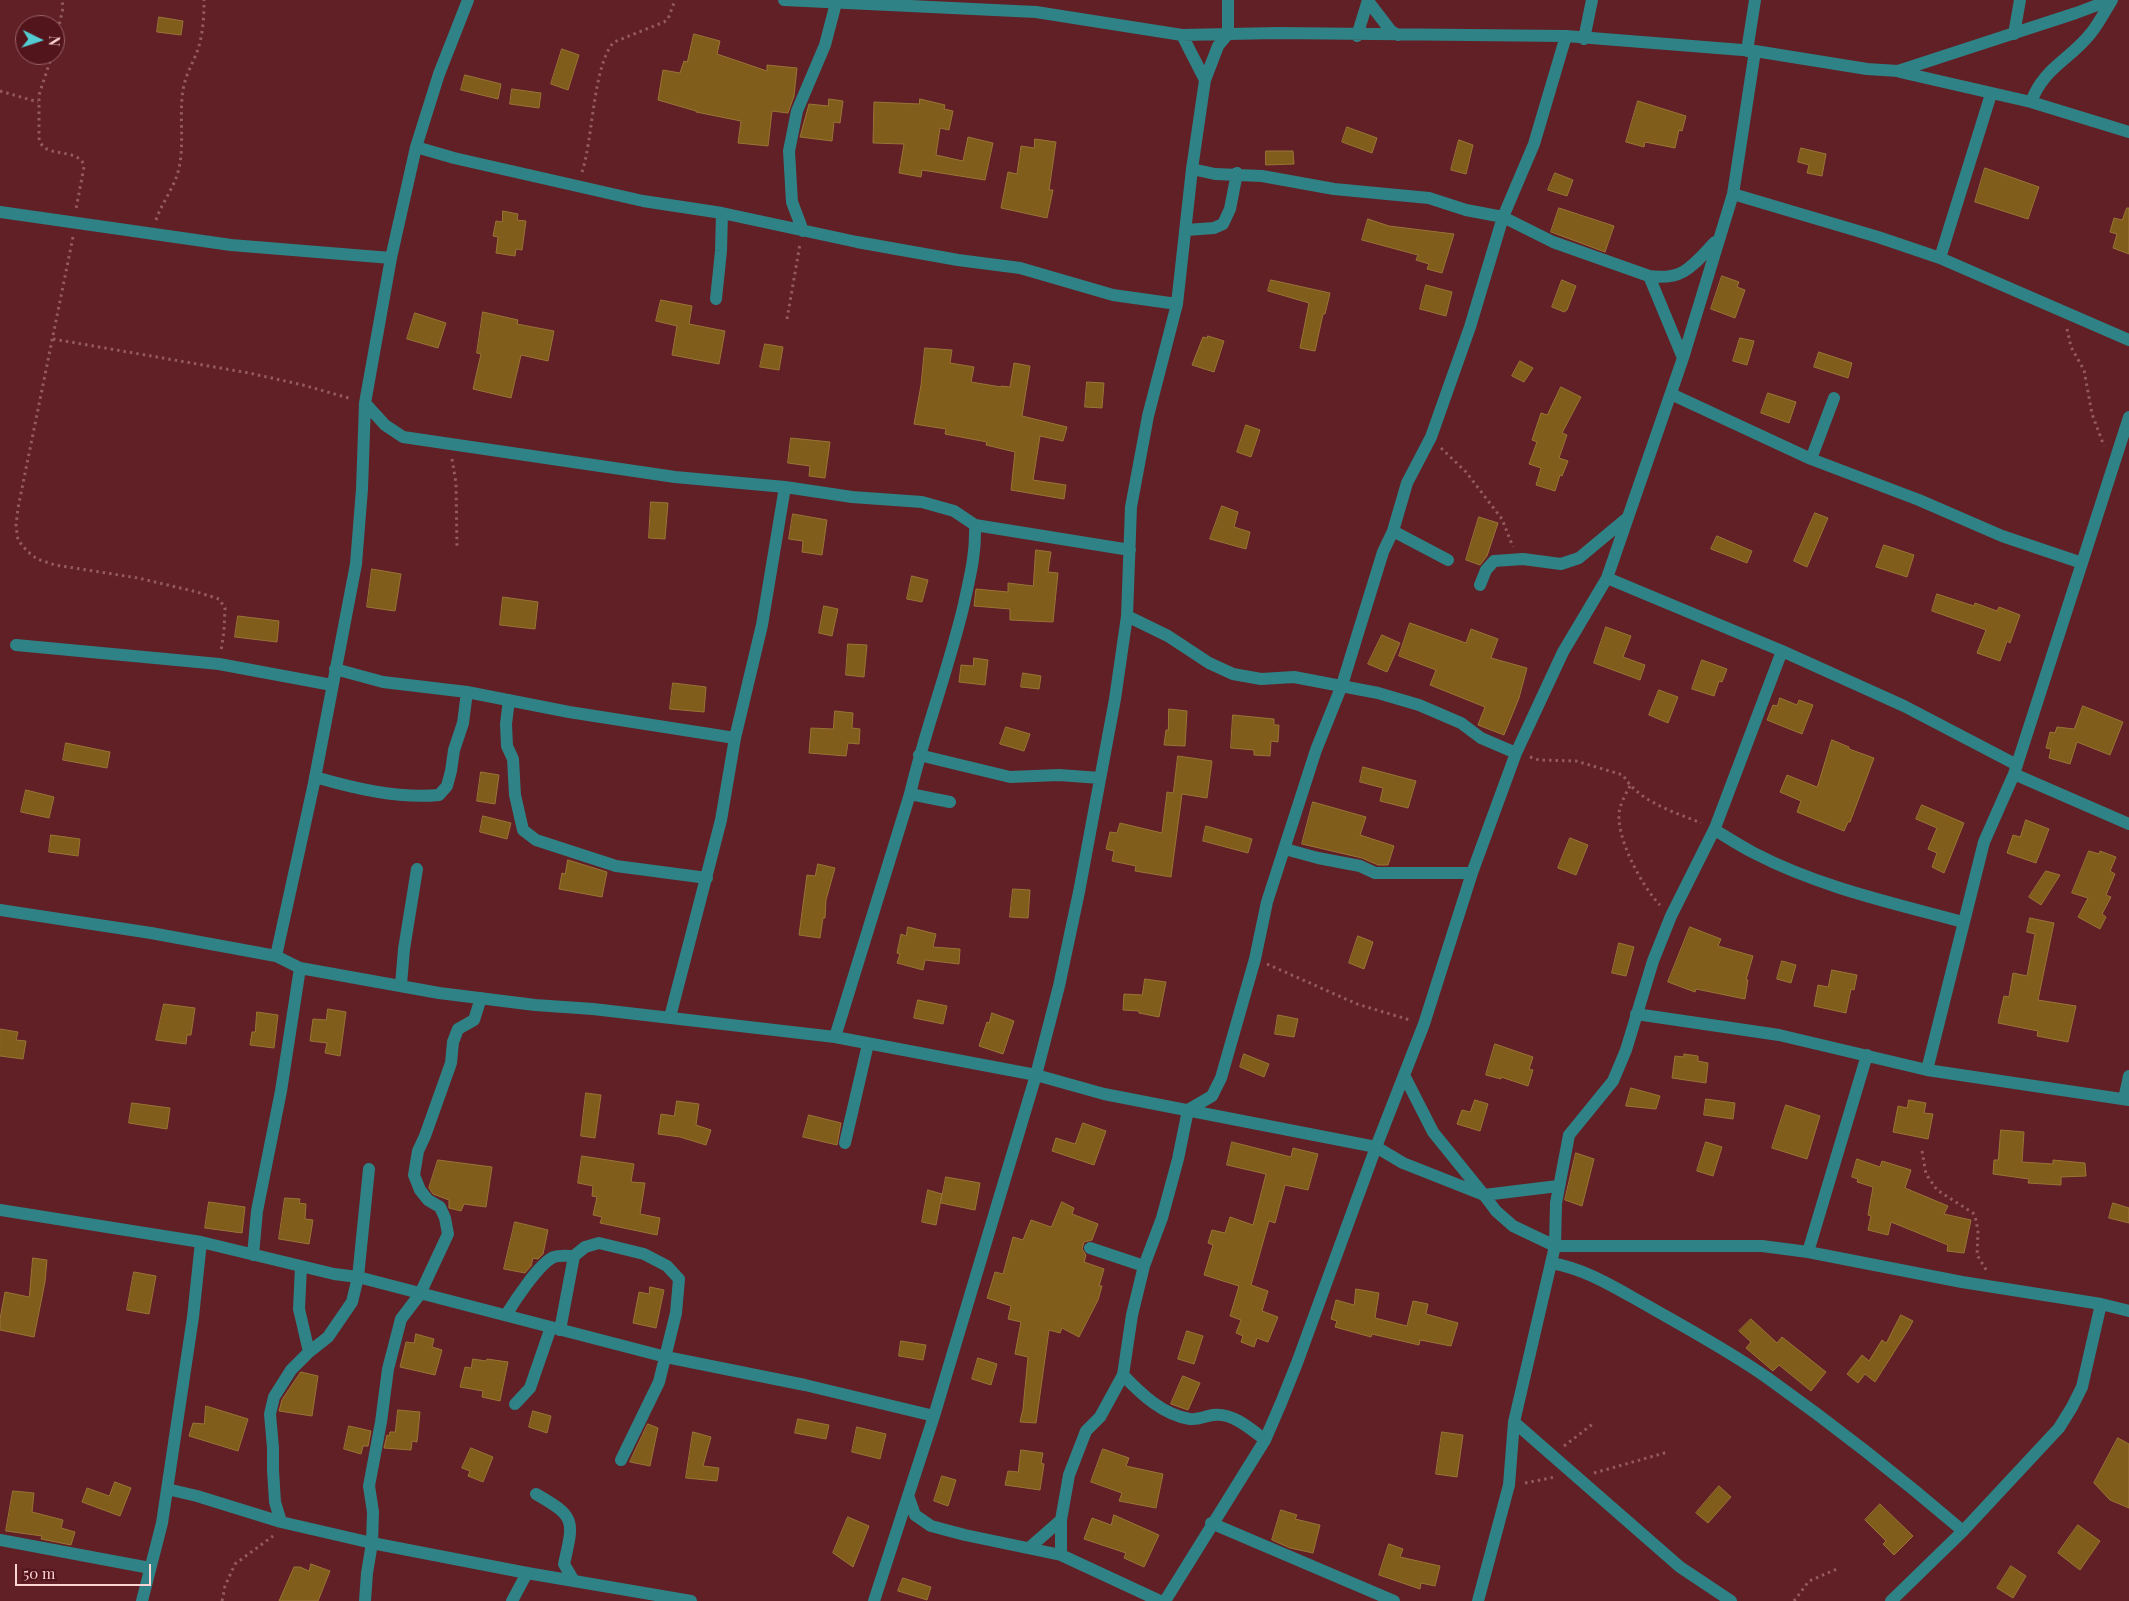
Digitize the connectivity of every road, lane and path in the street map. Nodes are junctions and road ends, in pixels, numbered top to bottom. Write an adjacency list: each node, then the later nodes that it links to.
1 (62, 0): 13 (path)
2 (204, 0): 41 (path)
3 (468, 0): 30 (street)
4 (676, 0): 33 (path)
5 (784, 0): 11 (street)
6 (1368, 0): 17 (street); 18 (street)
7 (1592, 0): 20 (street)
8 (1754, 0): 21 (street)
9 (2020, 0): 15 (street)
10 (2112, 0): 15 (street); 28 (street)
11 (830, 2): 16 (street); 40 (street)
12 (1226, 3): 14 (street)
13 (61, 15)
14 (1228, 34): 16 (street); 18 (street); 24 (street)
15 (2014, 34): 23 (street)
16 (1182, 35): 24 (street)
17 (1398, 35): 18 (street); 19 (street)
18 (1357, 36)
19 (1566, 36): 20 (street); 37 (street)
20 (1584, 39): 21 (street)
21 (1751, 51): 23 (street); 34 (street)
22 (49, 65): 27 (path)
23 (1898, 71): 26 (street)
24 (1205, 80): 31 (street)
25 (0, 91): 27 (path)
26 (1991, 94): 28 (street); 44 (street)
27 (38, 102): 38 (path)
28 (2031, 102): 29 (street)
29 (2129, 132)
30 (416, 147): 33 (street); 43 (street)
31 (1192, 169): 32 (street); 39 (street)
32 (1237, 174): 37 (street); 39 (street)
33 (577, 184): 36 (street)
34 (1733, 194): 42 (street); 44 (street)
35 (0, 212): 38 (street)
36 (722, 213): 40 (street); 46 (street)
37 (1502, 217): 45 (street); 57 (street)
38 (74, 223): 41 (street); 50 (path)
39 (1186, 230): 47 (street)
40 (803, 231): 47 (street); 49 (path)
41 (151, 233): 43 (street)
42 (1717, 240): 45 (street); 52 (street)
43 (391, 258): 55 (street)
44 (1940, 258): 48 (street)
45 (1649, 276): 52 (street)
46 (716, 299)
47 (1177, 304): 66 (street)
48 (2063, 311): 51 (street); 60 (path)
49 (787, 319)
50 (53, 339): 55 (path); 75 (path)
51 (2129, 340)
52 (1683, 358): 53 (street)
53 (1671, 394): 59 (street); 62 (street)
54 (1834, 398): 59 (street)
55 (365, 403): 58 (street); 76 (street)
56 (2129, 417): 60 (street)
57 (1430, 437): 64 (street); 68 (path)
58 (447, 445): 61 (street); 65 (path)
59 (1812, 459): 69 (street)
60 (2113, 463): 69 (street)
61 (785, 487): 63 (street); 81 (street)
62 (1626, 518): 68 (street); 70 (street)
63 (975, 525): 66 (street); 83 (street)
64 (1393, 531): 67 (street); 77 (street)
65 (457, 548)
66 (1130, 550): 72 (street)
67 (1448, 560)
68 (1515, 560): 71 (street)
69 (2082, 563): 84 (street)
70 (1607, 578): 74 (street); 82 (street)
71 (1480, 585)
72 (1127, 616): 77 (street); 86 (street)
73 (16, 645): 75 (street)
74 (1782, 651): 84 (street); 91 (street)
75 (219, 664): 78 (street)
76 (335, 669): 78 (street); 79 (street)
77 (1342, 684): 82 (street); 92 (street)
78 (332, 685): 85 (street)
79 (467, 692): 80 (street); 85 (street)
80 (509, 700): 81 (street); 95 (street)
81 (735, 738): 95 (street)
82 (1516, 753): 87 (path); 94 (street)
83 (919, 755): 86 (street); 88 (street)
84 (2015, 770): 90 (street); 98 (street)
85 (315, 777): 99 (street)
86 (1100, 778): 111 (street)
87 (1630, 786): 91 (path); 97 (path)
88 (910, 794): 89 (street); 107 (street)
89 (950, 802)
90 (2129, 824)
91 (1715, 829): 97 (street); 98 (street)
92 (1286, 849): 94 (street); 100 (street)
93 (417, 870): 102 (street)
94 (1472, 873): 106 (street)
95 (707, 878): 105 (street)
96 (0, 910): 99 (street)
97 (1671, 916): 104 (street)
98 (1964, 922): 110 (street)
99 (276, 956): 101 (street)
100 (1255, 959): 106 (path); 115 (street)
101 (300, 968): 102 (street); 127 (street)
102 (401, 985): 103 (street)
103 (481, 998): 105 (street); 134 (street)
104 (1636, 1014): 109 (street); 120 (street)
105 (670, 1017): 107 (street)
106 (1424, 1024): 112 (street)
107 (835, 1037): 108 (street)
108 (868, 1044): 111 (street); 116 (street)
109 (1866, 1055): 110 (street); 126 (street)
110 (1927, 1070): 114 (street)
111 (1036, 1075): 115 (street); 143 (street)
112 (1404, 1075): 117 (street); 121 (street)
113 (2129, 1076): 114 (street)
114 (2126, 1100)
115 (1188, 1110): 117 (street); 131 (street)
116 (845, 1144)
117 (1376, 1147): 121 (street); 146 (street)
118 (1922, 1151): 132 (path)
119 (369, 1169): 133 (street)
120 (1558, 1186): 121 (street); 124 (street)
121 (1484, 1195): 124 (street)
122 (0, 1210): 123 (street)
123 (201, 1242): 127 (street); 152 (street)
124 (1555, 1246): 126 (street); 129 (street)
125 (1090, 1248): 131 (street)
126 (1808, 1252): 135 (street)
127 (253, 1255): 130 (street)
128 (574, 1256): 137 (street); 138 (street); 140 (street)
129 (1551, 1263): 144 (street); 158 (street)
130 (300, 1266): 133 (street); 139 (street)
131 (1144, 1266): 141 (street)
132 (1988, 1273)
133 (358, 1277): 134 (street); 139 (street)
134 (420, 1294): 137 (street); 160 (street)
135 (2101, 1304): 136 (street); 158 (street)
136 (2129, 1311)
137 (506, 1315): 138 (street)
138 (555, 1328): 140 (street); 142 (street)
139 (309, 1352): 156 (street)
140 (666, 1357): 143 (street); 149 (street)
141 (1123, 1375): 146 (street); 155 (street)
142 (515, 1404)
143 (934, 1416): 154 (street)
144 (1514, 1422): 148 (street); 151 (street)
145 (1594, 1423): 148 (path)
146 (1264, 1440): 157 (street)
147 (1668, 1452): 150 (path)
148 (1550, 1454): 150 (street)
149 (621, 1460)
150 (1577, 1478): 151 (path); 177 (street)
151 (1509, 1486): 176 (street)
152 (167, 1489): 156 (street); 163 (street)
153 (536, 1494): 166 (street)
154 (908, 1498): 161 (street); 172 (street)
155 (1060, 1520): 161 (street); 162 (street)
156 (286, 1523): 160 (street); 168 (path)
157 (1211, 1523): 174 (street); 175 (street)
158 (1963, 1531): 179 (street)
159 (0, 1540): 163 (street)
160 (372, 1543): 165 (street); 169 (street)
161 (1028, 1548): 162 (street)
162 (1060, 1555): 173 (street)
163 (150, 1568): 167 (street)
164 (1837, 1569): 178 (path)
165 (527, 1573): 166 (street); 170 (street)
166 (574, 1581): 171 (street)
167 (142, 1601)
168 (222, 1601)
169 (365, 1601)
170 (512, 1601)
171 (691, 1601)
172 (874, 1601)
173 (1160, 1601)
174 (1165, 1601)
175 (1394, 1601)
176 (1478, 1601)
177 (1731, 1601)
178 (1794, 1601)
179 (1891, 1601)

